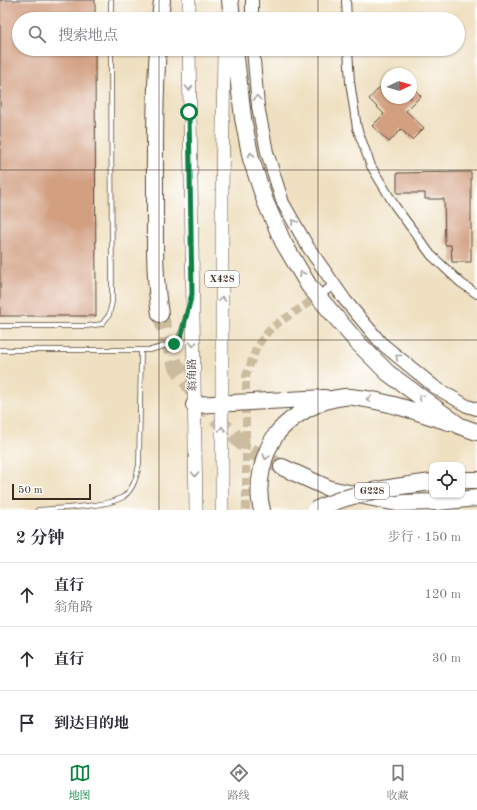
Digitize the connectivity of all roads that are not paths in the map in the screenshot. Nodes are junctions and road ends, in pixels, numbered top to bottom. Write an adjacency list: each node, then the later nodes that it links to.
1 (111, 0): 8 (lane)
2 (162, 0): 9 (highway)
3 (189, 0): 10 (main road)
4 (224, 0): 11 (main road)
5 (230, 0): 12 (highway)
6 (252, 0): 13 (street)
7 (346, 0): 14 (street)
8 (111, 12)
9 (161, 12)
10 (189, 12)
11 (224, 12)
12 (231, 12)
13 (252, 12)
14 (347, 12)
15 (111, 56): 27 (lane)
16 (157, 56): 26 (highway)
17 (189, 56): 24 (main road, 翁角路 / X428, one-way to 24)
18 (224, 56): 31 (main road, X428, one-way to 18)
19 (236, 56): 34 (highway, one-way to 19)
20 (254, 56): 22 (street, one-way to 20)
21 (348, 56): 25 (street)
22 (334, 285): 23 (street); 33 (street, one-way to 22)
23 (324, 292)
24 (192, 294): 29 (lane); 32 (main road, 翁角路 / X428, one-way to 32)
25 (477, 294)
26 (160, 314)
27 (0, 326)
28 (0, 350): 29 (lane)
29 (141, 350): 41 (lane)
30 (344, 396): 31 (highway); 34 (highway, one-way to 30); 44 (highway, one-way to 44)
31 (222, 404): 32 (highway); 43 (main road, X428, one-way to 31)
32 (194, 405): 42 (main road, 翁角路 / X428, one-way to 42)
33 (477, 409)
34 (460, 426): 35 (highway)
35 (477, 432)
36 (282, 468): 40 (highway)
37 (465, 480): 38 (highway)
38 (477, 480)
39 (429, 482): 45 (highway, G228, bridge)
40 (477, 498)
41 (38, 510)
42 (196, 510)
43 (222, 510)
44 (262, 510)
45 (315, 510)

